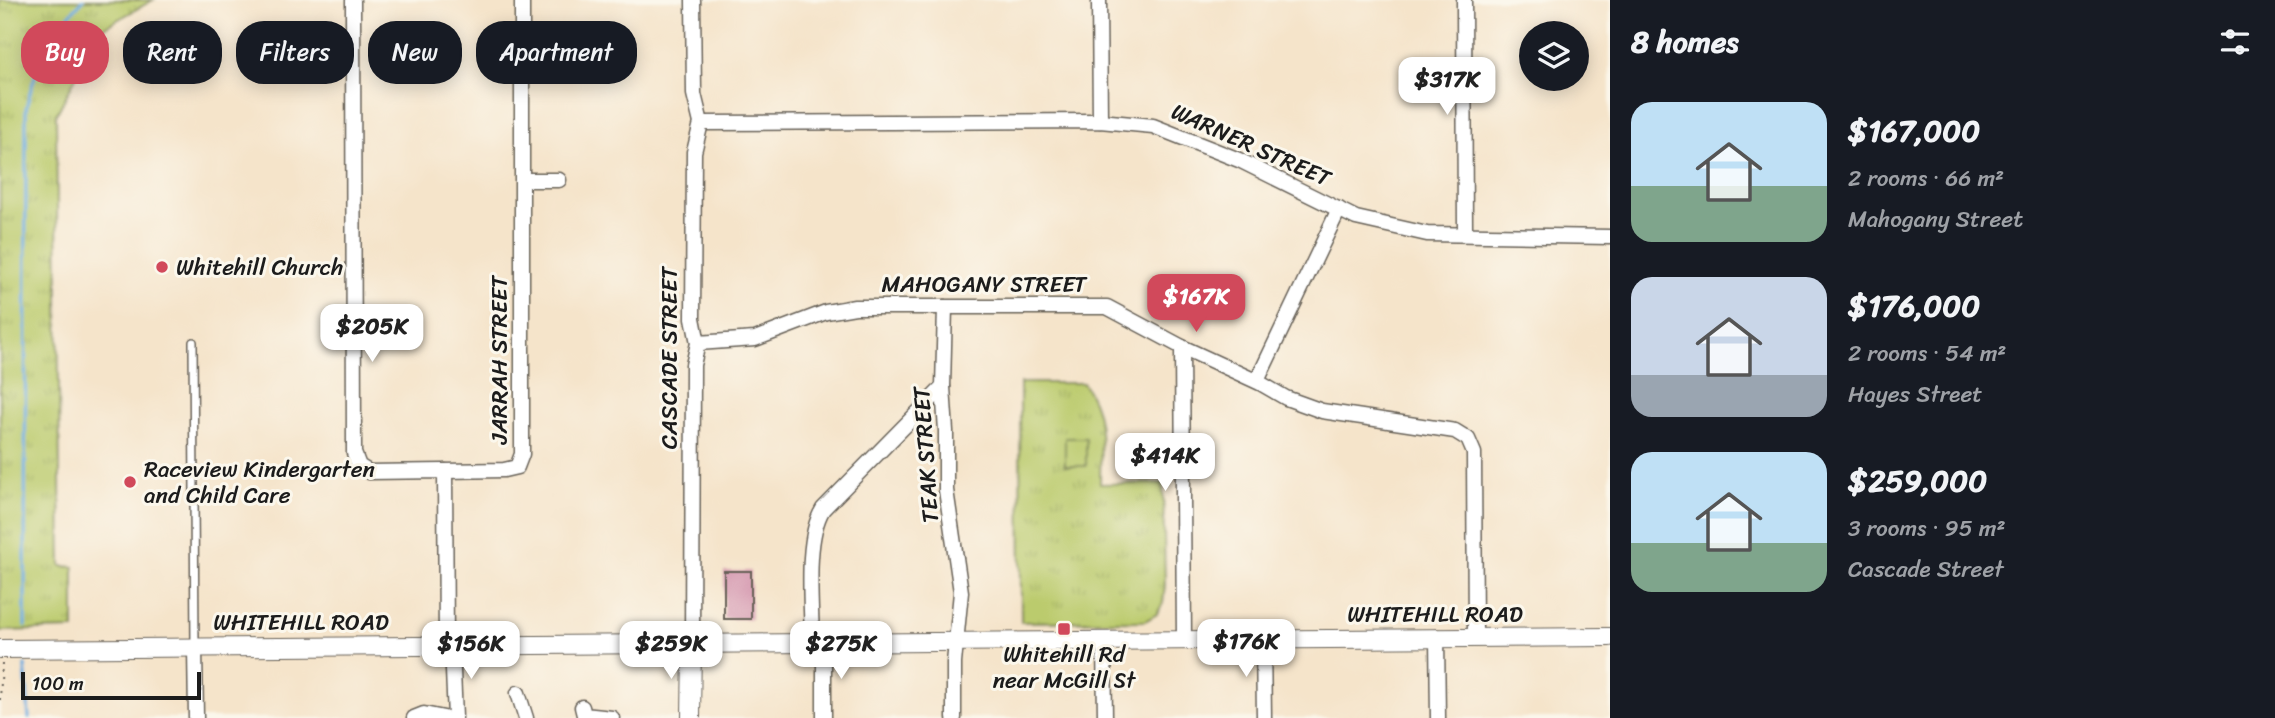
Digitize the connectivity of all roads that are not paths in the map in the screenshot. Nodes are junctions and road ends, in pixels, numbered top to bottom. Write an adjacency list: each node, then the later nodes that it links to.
1 (353, 0): 19 (street)
2 (522, 0): 8 (street, JARRAH STREET)
3 (693, 0): 7 (street, CASCADE STREET)
4 (1098, 0): 6 (street)
5 (1464, 0): 11 (street)
6 (1100, 121): 7 (street, WARNER STREET); 10 (street, WARNER STREET)
7 (701, 123): 15 (street, CASCADE STREET)
8 (523, 180): 9 (street); 19 (street, JARRAH STREET)
9 (559, 180)
10 (1339, 209): 11 (street, WARNER STREET); 17 (street)
11 (1465, 234): 12 (street, WARNER STREET)
12 (1610, 237)
13 (945, 307): 15 (street, MAHOGANY STREET); 16 (street, MAHOGANY STREET); 18 (street, TEAK STREET)
14 (193, 342): 30 (lane)
15 (698, 343): 28 (street, CASCADE STREET)
16 (1182, 347): 17 (street, MAHOGANY STREET); 23 (street)
17 (1257, 381): 21 (street, MAHOGANY STREET)
18 (943, 387): 26 (street, TEAK STREET); 27 (street)
19 (445, 471): 29 (street)
20 (1437, 637): 21 (street, WHITEHILL ROAD); 24 (street, WHITEHILL ROAD); 45 (street)
21 (1475, 637): 22 (street, WHITEHILL ROAD)
22 (1610, 637)
23 (1184, 640): 24 (street, WHITEHILL ROAD); 25 (street, WHITEHILL ROAD)
24 (1264, 640): 44 (street)
25 (1104, 641): 26 (street, WHITEHILL ROAD); 43 (street)
26 (956, 642): 27 (street, WHITEHILL ROAD); 42 (street, TEAK STREET)
27 (818, 644): 28 (street, WHITEHILL ROAD); 41 (street)
28 (692, 645): 29 (street, WHITEHILL ROAD); 40 (street, CASCADE STREET)
29 (449, 646): 30 (street, WHITEHILL ROAD); 37 (street)
30 (195, 647): 31 (street, WHITEHILL ROAD); 34 (street)
31 (1, 655)
32 (518, 693): 38 (street)
33 (582, 707): 39 (street)
34 (196, 718)
35 (414, 718): 36 (street)
36 (444, 718)
37 (456, 718)
38 (527, 718)
39 (612, 718)
40 (691, 718)
41 (824, 718)
42 (954, 718)
43 (1105, 718)
44 (1264, 718)
45 (1438, 718)

